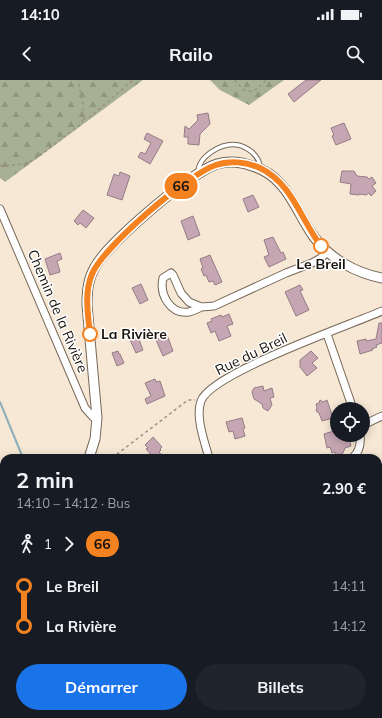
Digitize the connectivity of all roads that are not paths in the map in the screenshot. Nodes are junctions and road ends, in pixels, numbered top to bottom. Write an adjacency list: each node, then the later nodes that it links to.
1 (260, 168): 2 (street); 2 (lane); 4 (street)
2 (198, 175): 13 (street)
3 (0, 209): 13 (street, Chemin de la Rivière)
4 (327, 252): 5 (street); 8 (street)
5 (344, 263): 6 (street); 7 (street)
6 (382, 272)
7 (382, 278)
8 (201, 307): 8 (street)
9 (381, 311): 10 (street, Rue du Breil)
10 (327, 334): 11 (street); 17 (street, Rue du Breil)
11 (351, 402)
12 (382, 416): 14 (street)
13 (97, 418): 16 (street)
14 (370, 422)
15 (361, 442): 18 (street)
16 (90, 454)
17 (208, 454)
18 (356, 454)

